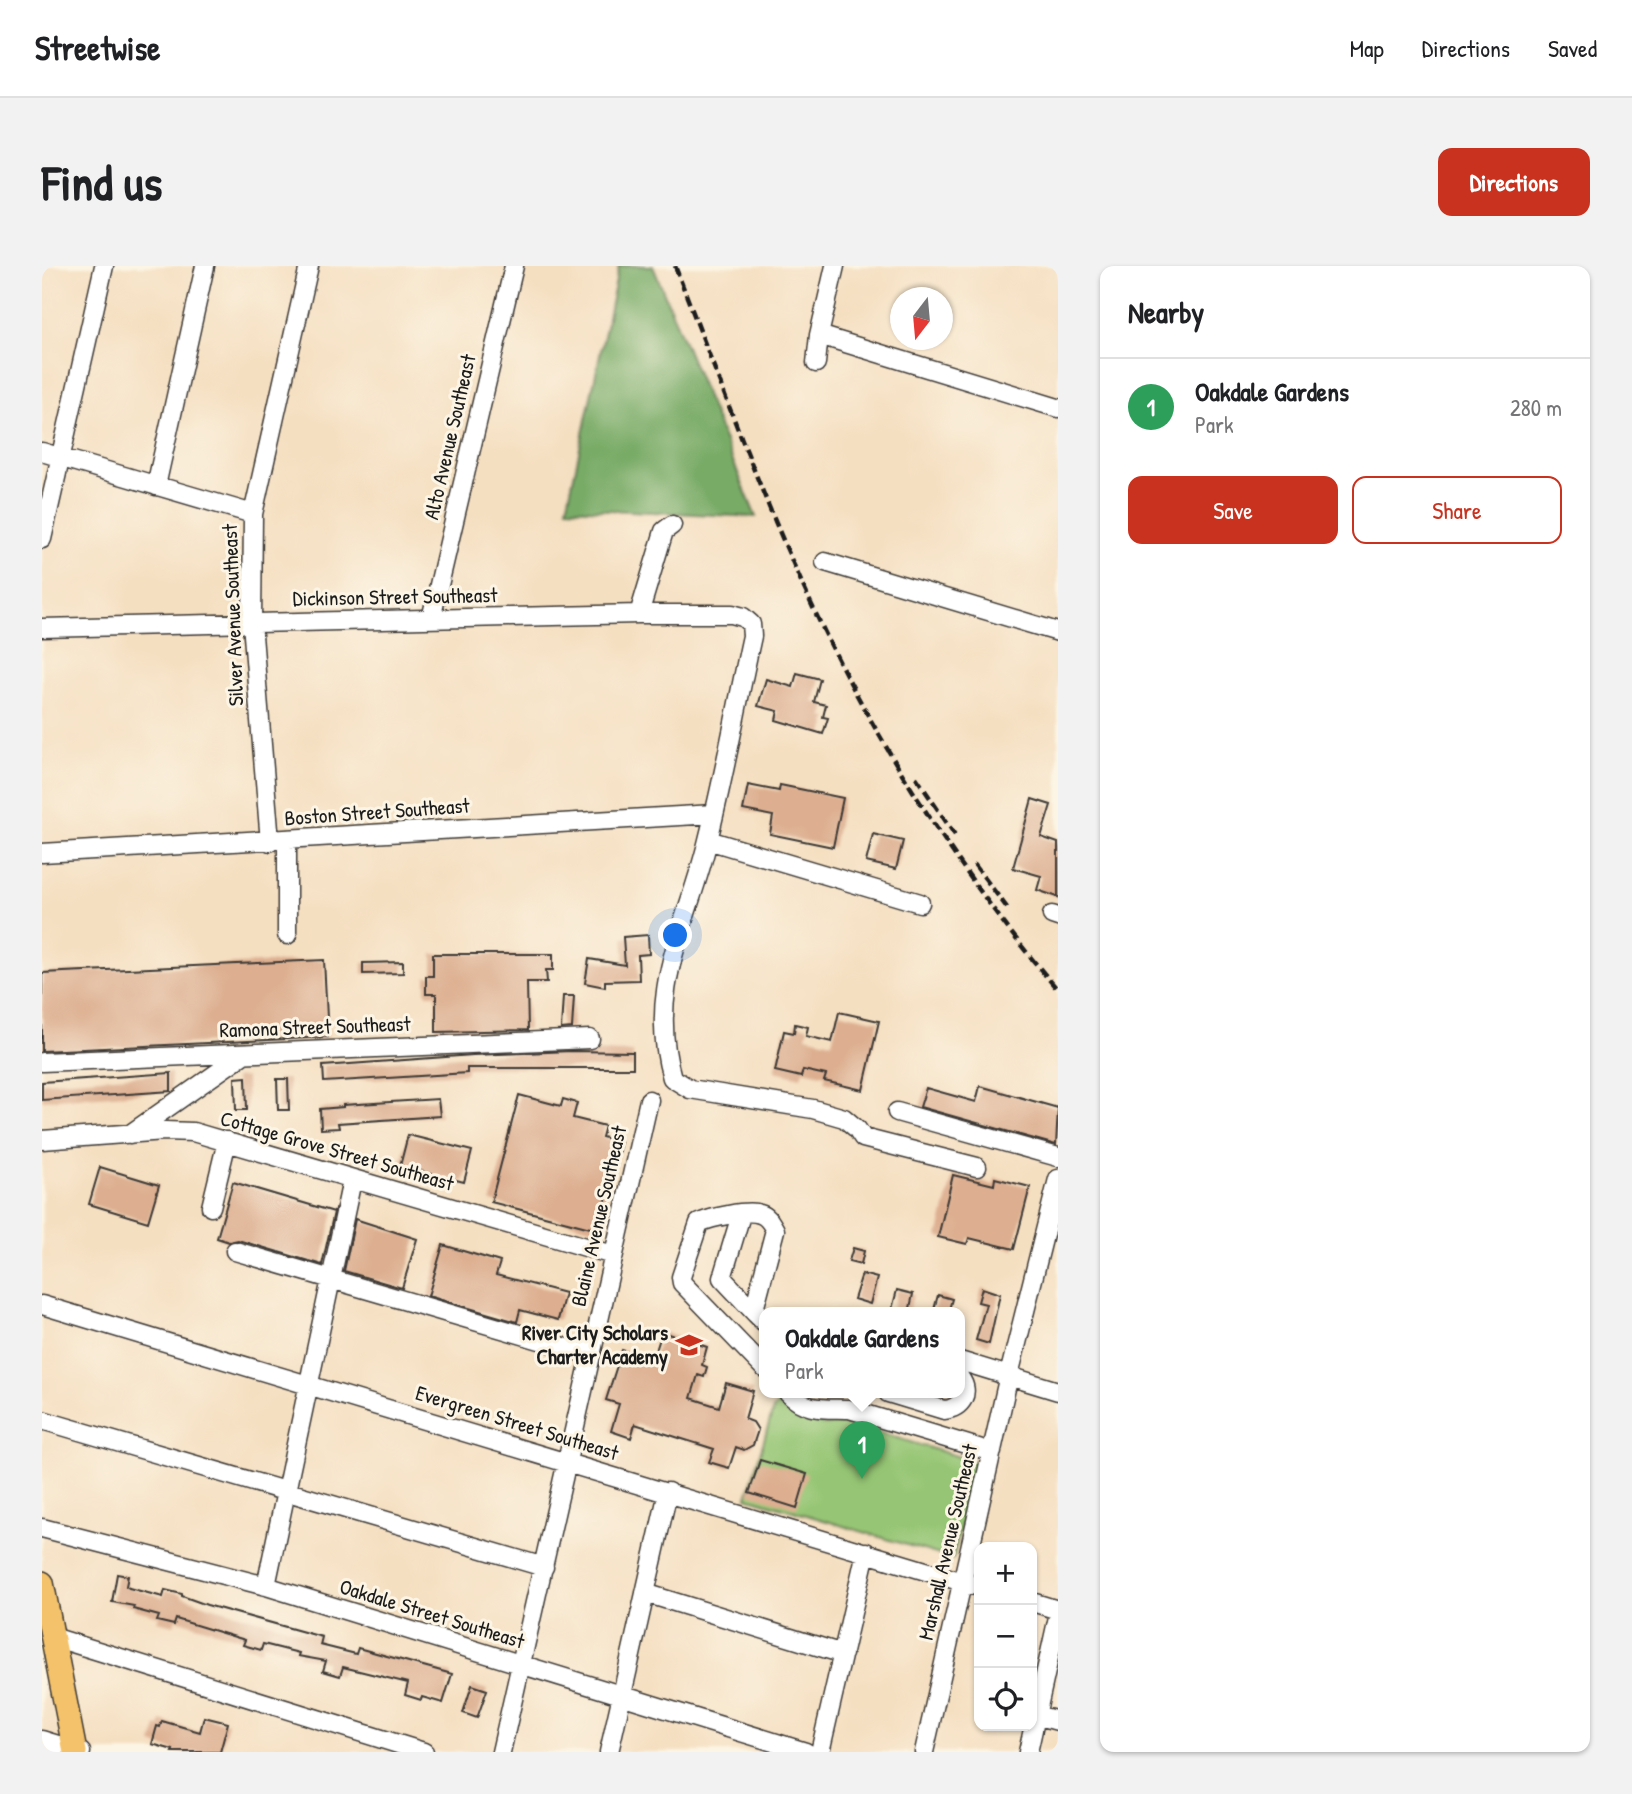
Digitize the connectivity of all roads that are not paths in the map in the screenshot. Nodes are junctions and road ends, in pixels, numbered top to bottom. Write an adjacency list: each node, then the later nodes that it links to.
1 (104, 266): 10 (street)
2 (205, 266): 11 (street)
3 (309, 266): 12 (street, Silver Avenue Southeast)
4 (514, 266): 17 (street, Alto Avenue Southeast)
5 (835, 266): 6 (street)
6 (819, 335): 7 (street); 8 (street)
7 (817, 363)
8 (1058, 408)
9 (42, 452): 10 (street)
10 (60, 458): 11 (street); 14 (street)
11 (156, 486): 12 (street)
12 (253, 514): 18 (street, Silver Avenue Southeast)
13 (672, 525): 16 (street)
14 (42, 539)
15 (825, 562): 20 (street)
16 (639, 614): 17 (street, Dickinson Street Southeast); 21 (street, Dickinson Street Southeast)
17 (431, 618): 18 (street, Dickinson Street Southeast)
18 (252, 623): 19 (street, Dickinson Street Southeast); 23 (street, Silver Avenue Southeast)
19 (42, 628)
20 (1058, 632)
21 (714, 814): 22 (street); 23 (street, Boston Street Southeast)
22 (708, 840): 25 (street); 36 (street)
23 (278, 841): 24 (street, Boston Street Southeast); 26 (street, Silver Avenue Southeast)
24 (42, 853)
25 (920, 903)
26 (288, 935)
27 (590, 1039): 28 (street, Ramona Street Southeast)
28 (245, 1053): 29 (street, Ramona Street Southeast); 32 (street)
29 (42, 1062)
30 (649, 1100): 42 (street, Blaine Avenue Southeast)
31 (897, 1111): 35 (street)
32 (130, 1134): 33 (street, Cottage Grove Street Southeast); 34 (street, Cottage Grove Street Southeast)
33 (42, 1140)
34 (227, 1141): 38 (street, Cottage Grove Street Southeast); 39 (street)
35 (1058, 1157)
36 (977, 1167)
37 (1058, 1179): 50 (street, Marshall Avenue Southeast)
38 (352, 1180): 42 (street, Cottage Grove Street Southeast); 43 (street)
39 (211, 1207)
40 (741, 1215): 45 (street); 46 (street); 48 (street)
41 (235, 1251): 43 (street)
42 (613, 1255): 47 (street, Blaine Avenue Southeast)
43 (332, 1278): 47 (street); 51 (street)
44 (42, 1305): 51 (street, Evergreen Street Southeast)
45 (759, 1316)
46 (759, 1317)
47 (591, 1355): 60 (street, Blaine Avenue Southeast)
48 (759, 1363)
49 (965, 1363): 50 (street)
50 (1009, 1376): 52 (street); 59 (street, Marshall Avenue Southeast)
51 (310, 1385): 60 (street, Evergreen Street Southeast); 61 (street)
52 (1058, 1391)
53 (793, 1398): 57 (street)
54 (811, 1398): 57 (street)
55 (906, 1398): 56 (street)
56 (963, 1398)
57 (819, 1410): 59 (street)
58 (42, 1420): 61 (street)
59 (992, 1452): 67 (street, Marshall Avenue Southeast)
60 (567, 1461): 62 (street, Evergreen Street Southeast); 65 (street, Blaine Avenue Southeast)
61 (285, 1491): 65 (street); 68 (street)
62 (668, 1492): 64 (street, Evergreen Street Southeast); 69 (street)
63 (42, 1528): 68 (street, Oakdale Street Southeast)
64 (866, 1552): 67 (street, Evergreen Street Southeast); 74 (street)
65 (544, 1567): 75 (street, Blaine Avenue Southeast)
66 (42, 1583): 73 (main road)
67 (971, 1584): 88 (street, Marshall Avenue Southeast)
68 (266, 1586): 75 (street, Oakdale Street Southeast)
69 (645, 1593): 74 (street); 76 (street)
70 (1037, 1604): 71 (street)
71 (1058, 1610)
72 (1058, 1617): 77 (street)
73 (53, 1637): 82 (main road); 83 (street)
74 (843, 1654): 87 (street)
75 (521, 1666): 76 (street, Oakdale Street Southeast); 84 (street, Blaine Avenue Southeast)
76 (621, 1696): 85 (street); 86 (street, Oakdale Street Southeast)
77 (1037, 1711)
78 (1037, 1715): 79 (street)
79 (1058, 1721)
80 (1033, 1731): 89 (street)
81 (42, 1740): 82 (street)
82 (77, 1751)
83 (424, 1752)
84 (501, 1752)
85 (609, 1752)
86 (806, 1752)
87 (820, 1752)
88 (924, 1752)
89 (1028, 1752)

